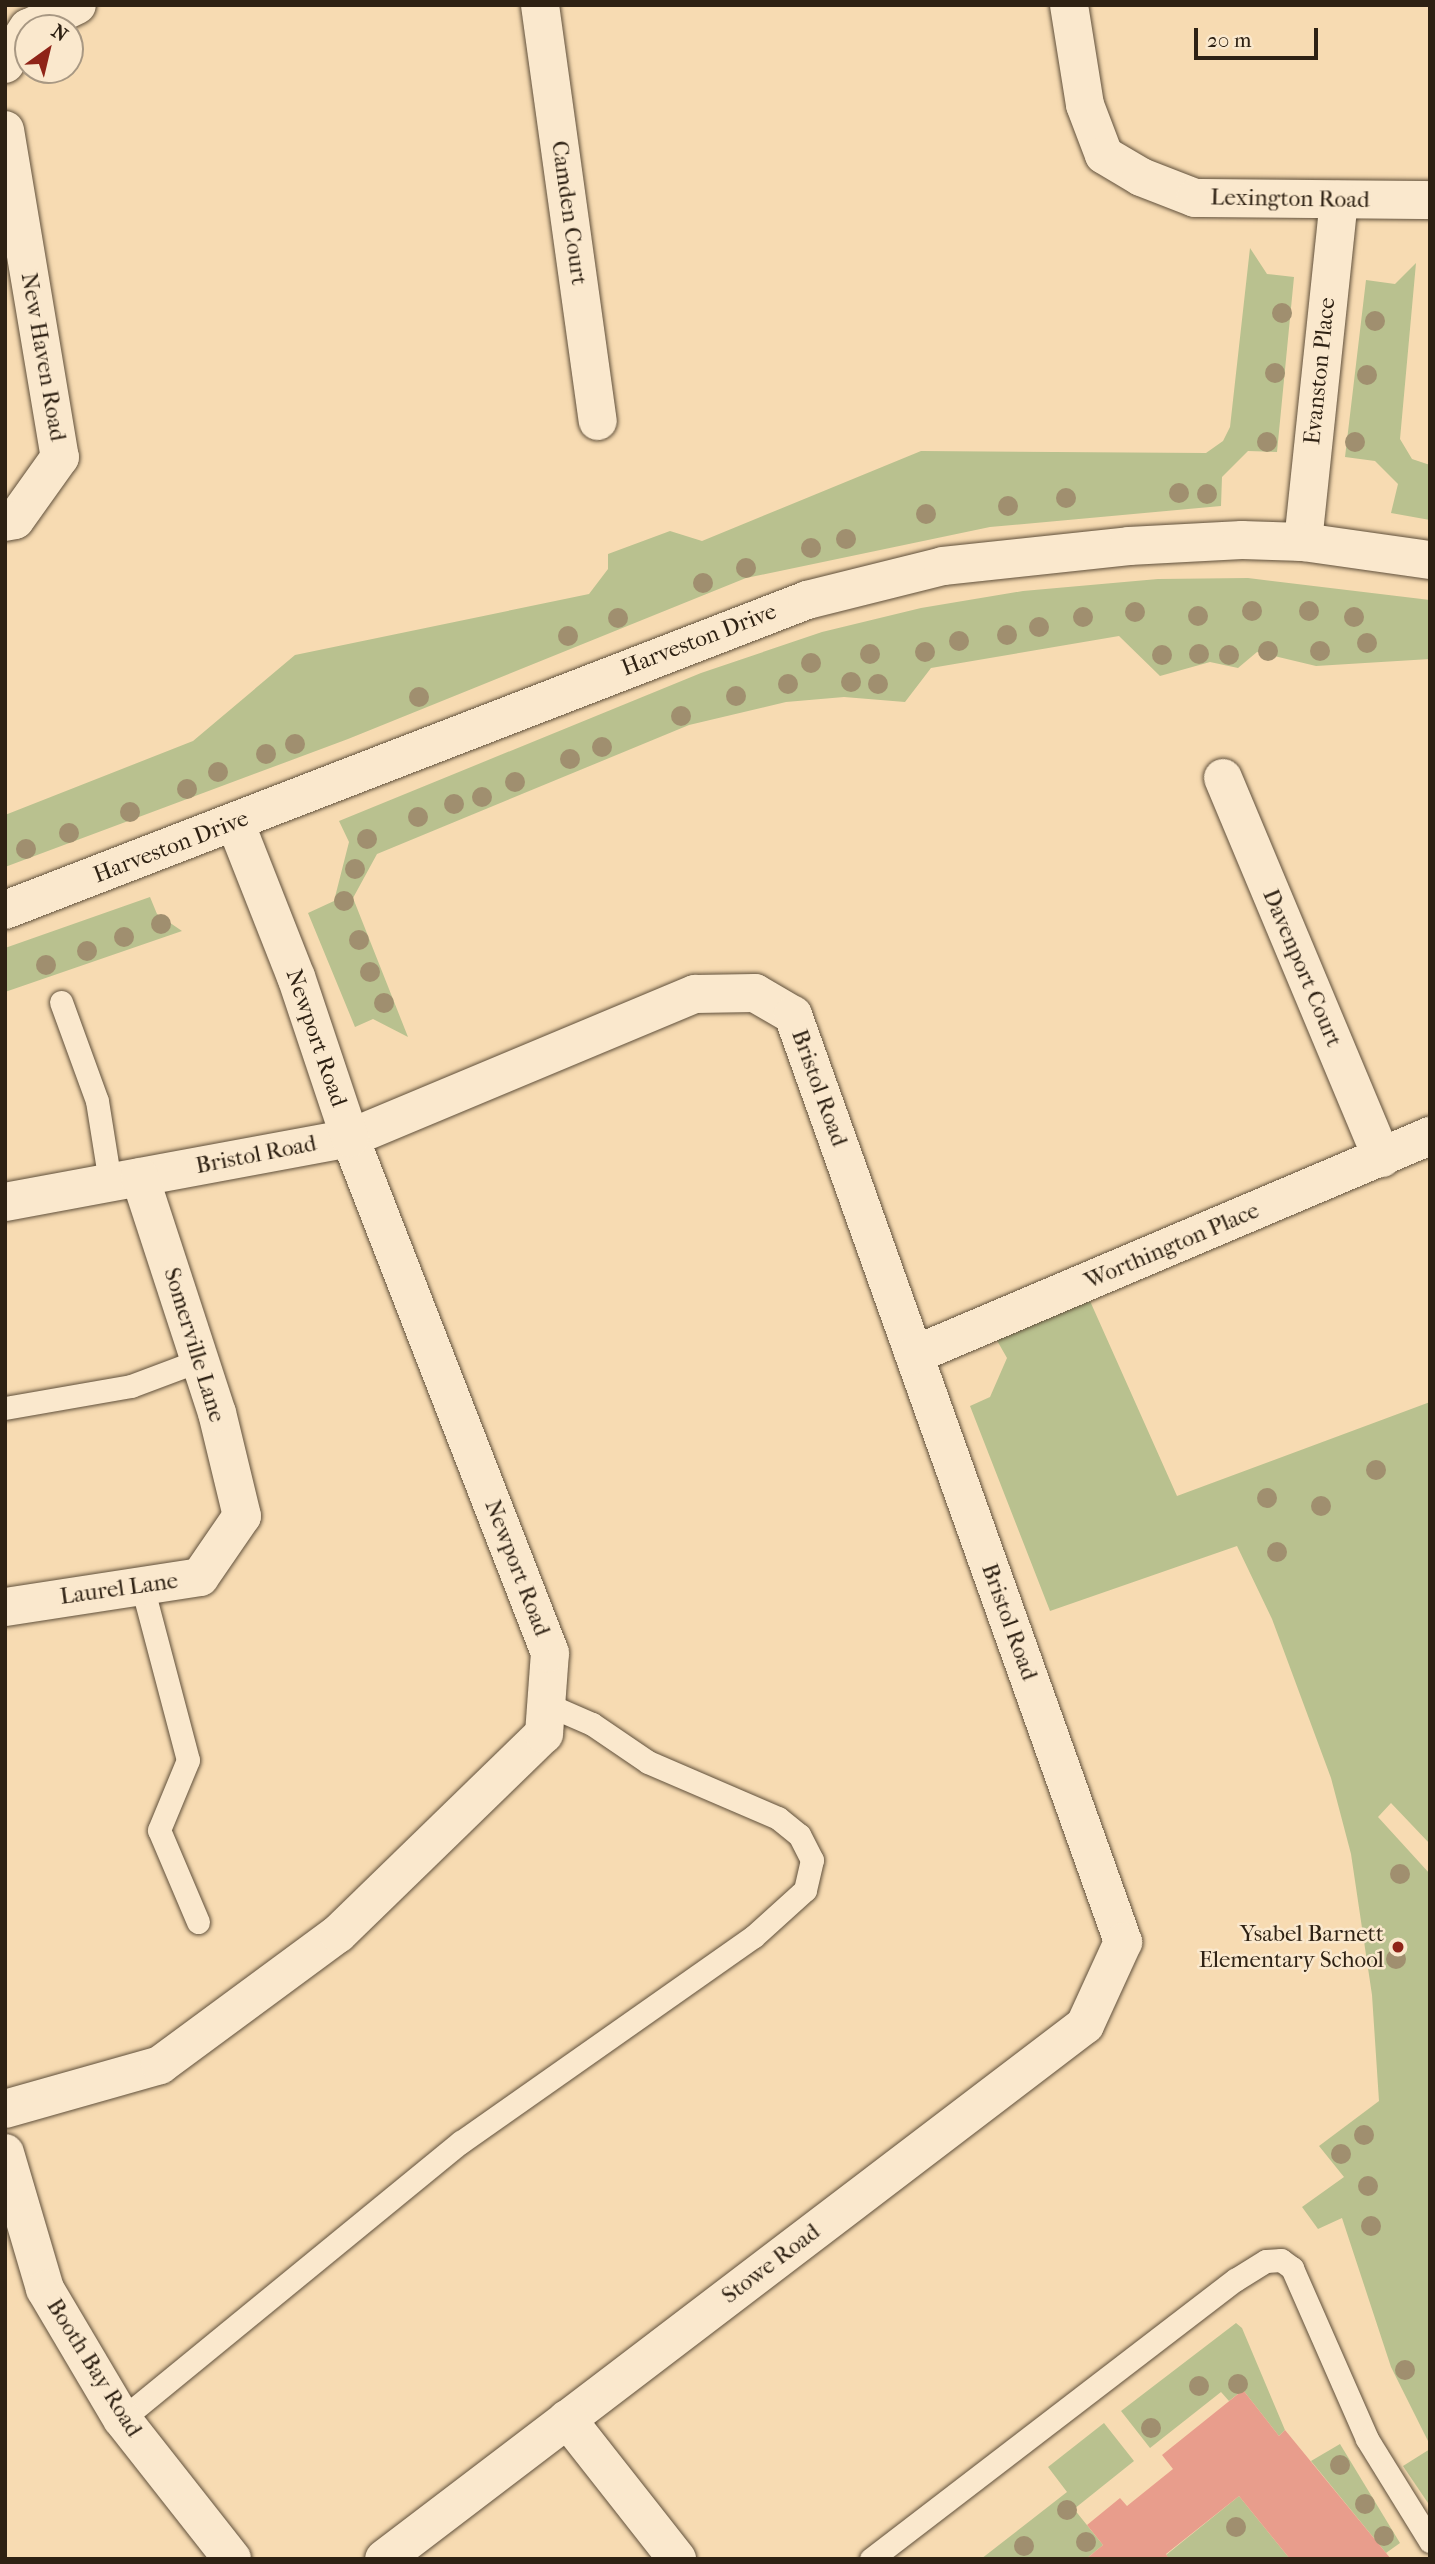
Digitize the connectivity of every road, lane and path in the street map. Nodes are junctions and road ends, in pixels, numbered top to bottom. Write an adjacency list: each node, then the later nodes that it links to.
1 (77, 5): 4 (street)
2 (540, 5): 8 (street, Camden Court)
3 (1069, 5): 6 (street, Lexington Road)
4 (58, 14)
5 (5, 130): 9 (street, New Haven Road)
6 (1339, 200): 7 (street, Lexington Road); 10 (street, Evanston Place)
7 (1430, 200)
8 (598, 421)
9 (5, 522)
10 (1303, 542): 11 (street, Harveston Drive); 13 (street, Harveston Drive)
11 (1430, 560)
12 (1223, 778): 18 (street, Davenport Court)
13 (235, 822): 14 (street, Harveston Drive); 17 (street, Newport Road)
14 (5, 910)
15 (61, 1002): 19 (lane)
16 (1430, 1136): 18 (street, Worthington Place)
17 (350, 1138): 19 (street, Bristol Road); 21 (street, Bristol Road); 27 (street, Newport Road)
18 (1382, 1158): 21 (street, Worthington Place)
19 (125, 1179): 20 (street, Bristol Road); 22 (street, Somerville Lane)
20 (5, 1202)
21 (914, 1355): 29 (street, Bristol Road)
22 (200, 1360): 23 (lane); 24 (street, Somerville Lane)
23 (5, 1408)
24 (242, 1516): 25 (street, Laurel Lane)
25 (142, 1586): 26 (street, Laurel Lane); 28 (lane)
26 (5, 1607)
27 (546, 1704): 30 (street, Newport Road); 32 (lane)
28 (198, 1922)
29 (1123, 1942): 33 (street, Stowe Road)
30 (5, 2109)
31 (5, 2153): 32 (street, Booth Bay Road)
32 (122, 2419): 35 (street, Booth Bay Road)
33 (567, 2419): 36 (street, Stowe Road); 37 (street)
34 (1430, 2541): 38 (lane)
35 (232, 2559)
36 (384, 2559)
37 (677, 2559)
38 (871, 2559)

